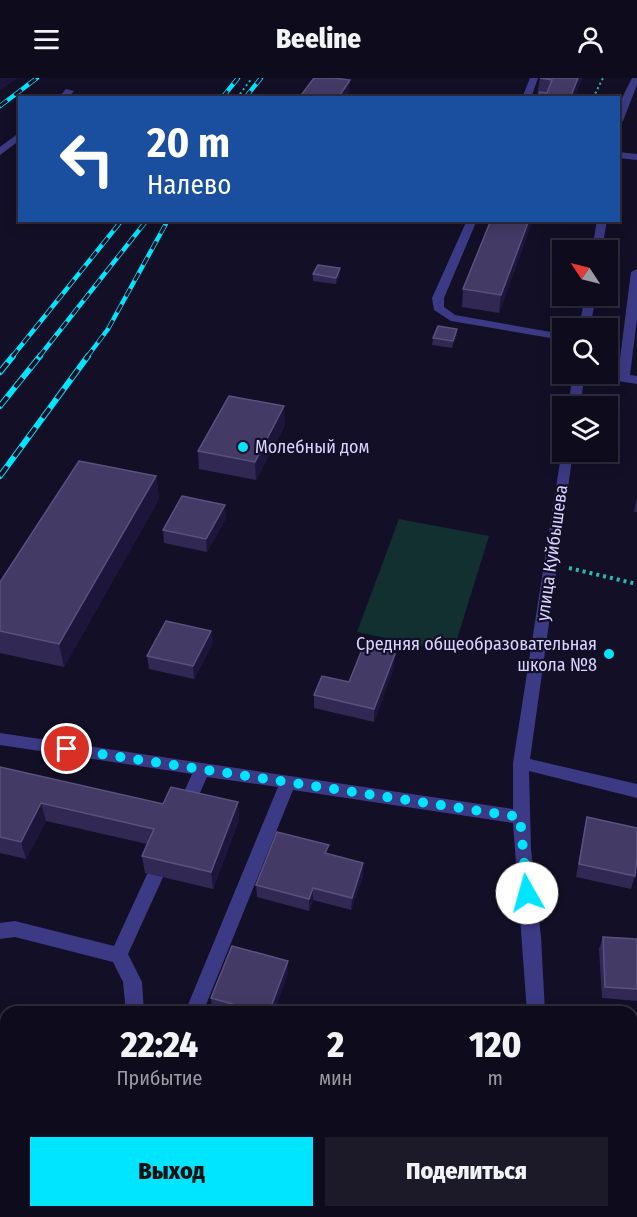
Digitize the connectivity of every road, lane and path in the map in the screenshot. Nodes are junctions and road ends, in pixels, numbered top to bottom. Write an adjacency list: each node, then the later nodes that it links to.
1 (252, 78): 5 (path)
2 (534, 78): 6 (street)
3 (603, 78): 7 (path)
4 (636, 78): 8 (street)
5 (238, 96)
6 (527, 96)
7 (595, 96)
8 (620, 114)
9 (18, 137): 10 (street)
10 (0, 152)
11 (620, 154): 12 (street)
12 (637, 158)
13 (470, 222): 19 (street)
14 (602, 222): 15 (street)
15 (599, 240)
16 (637, 272): 17 (street)
17 (636, 290): 18 (street)
18 (635, 309): 21 (street)
19 (552, 335)
20 (618, 377): 21 (street)
21 (624, 378): 22 (street)
22 (637, 380)
23 (565, 462): 24 (street, улица Куйбышева)
24 (550, 564): 25 (path); 27 (street, улица Куйбышева)
25 (637, 584)
26 (0, 739): 28 (street)
27 (521, 763): 30 (street); 32 (street, улица Куйбышева)
28 (202, 770): 29 (street); 31 (street)
29 (288, 782): 32 (street); 37 (street)
30 (637, 790)
31 (185, 807)
32 (520, 817): 38 (street, улица Куйбышева)
33 (155, 875): 35 (street)
34 (0, 931): 35 (street)
35 (119, 955): 36 (street)
36 (135, 1006)
37 (196, 1006)
38 (536, 1006)

